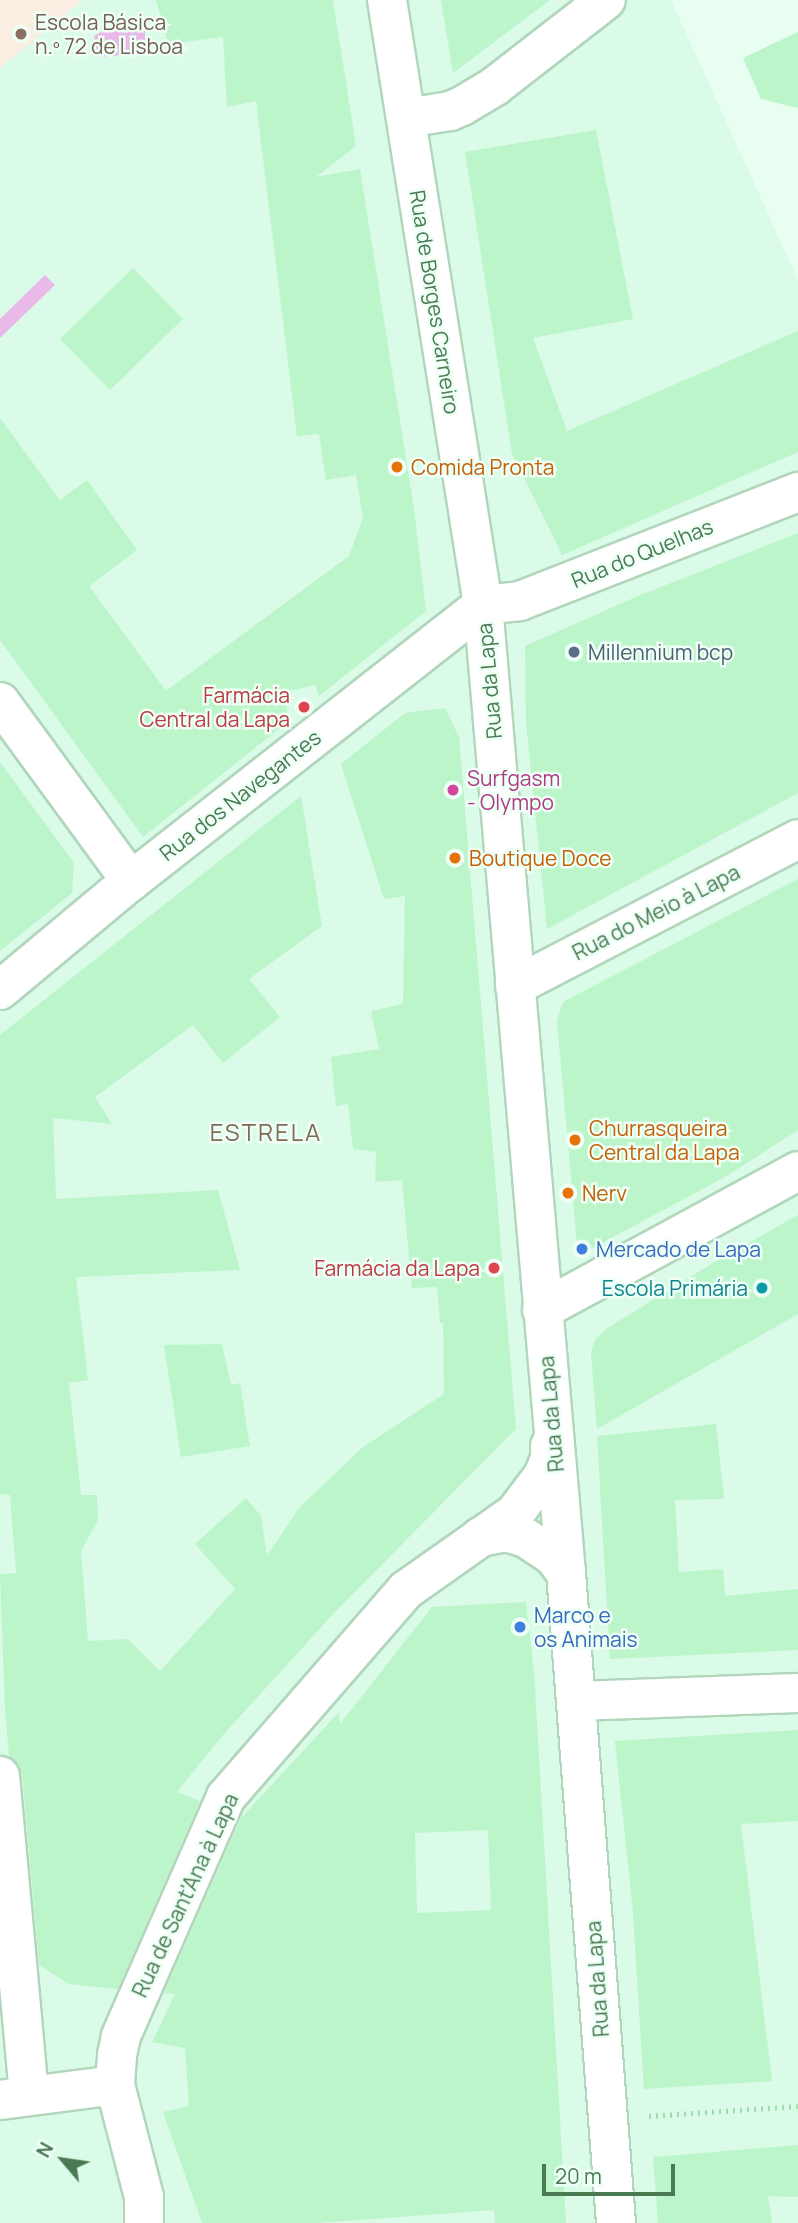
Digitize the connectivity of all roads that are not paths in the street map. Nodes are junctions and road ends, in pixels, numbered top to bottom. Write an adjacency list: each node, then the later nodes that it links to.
1 (387, 0): 3 (street, Rua de Borges Carneiro)
2 (606, 0): 3 (street)
3 (406, 118): 5 (street, Rua de Borges Carneiro)
4 (798, 492): 5 (street, Rua do Quelhas)
5 (483, 605): 8 (street, Rua dos Navegantes); 9 (street, Rua da Lapa)
6 (0, 702): 8 (street)
7 (798, 839): 9 (street, Rua do Meio à Lapa)
8 (131, 881): 10 (street, Rua dos Navegantes)
9 (515, 986): 12 (street, Rua da Lapa)
10 (0, 990)
11 (798, 1171): 12 (street)
12 (542, 1310): 13 (street, Rua da Lapa)
13 (551, 1427): 14 (street, Rua de Sant'Ana à Lapa); 15 (street, Rua da Lapa)
14 (480, 1537): 15 (street); 19 (street, Rua de Sant'Ana à Lapa)
15 (566, 1573): 17 (street, Rua da Lapa)
16 (798, 1693): 17 (street)
17 (576, 1701): 22 (street, Rua da Lapa)
18 (0, 1776): 20 (street)
19 (115, 2085): 20 (street); 21 (street, Rua de Sant'Ana à Lapa)
20 (15, 2097)
21 (144, 2223)
22 (616, 2223)

